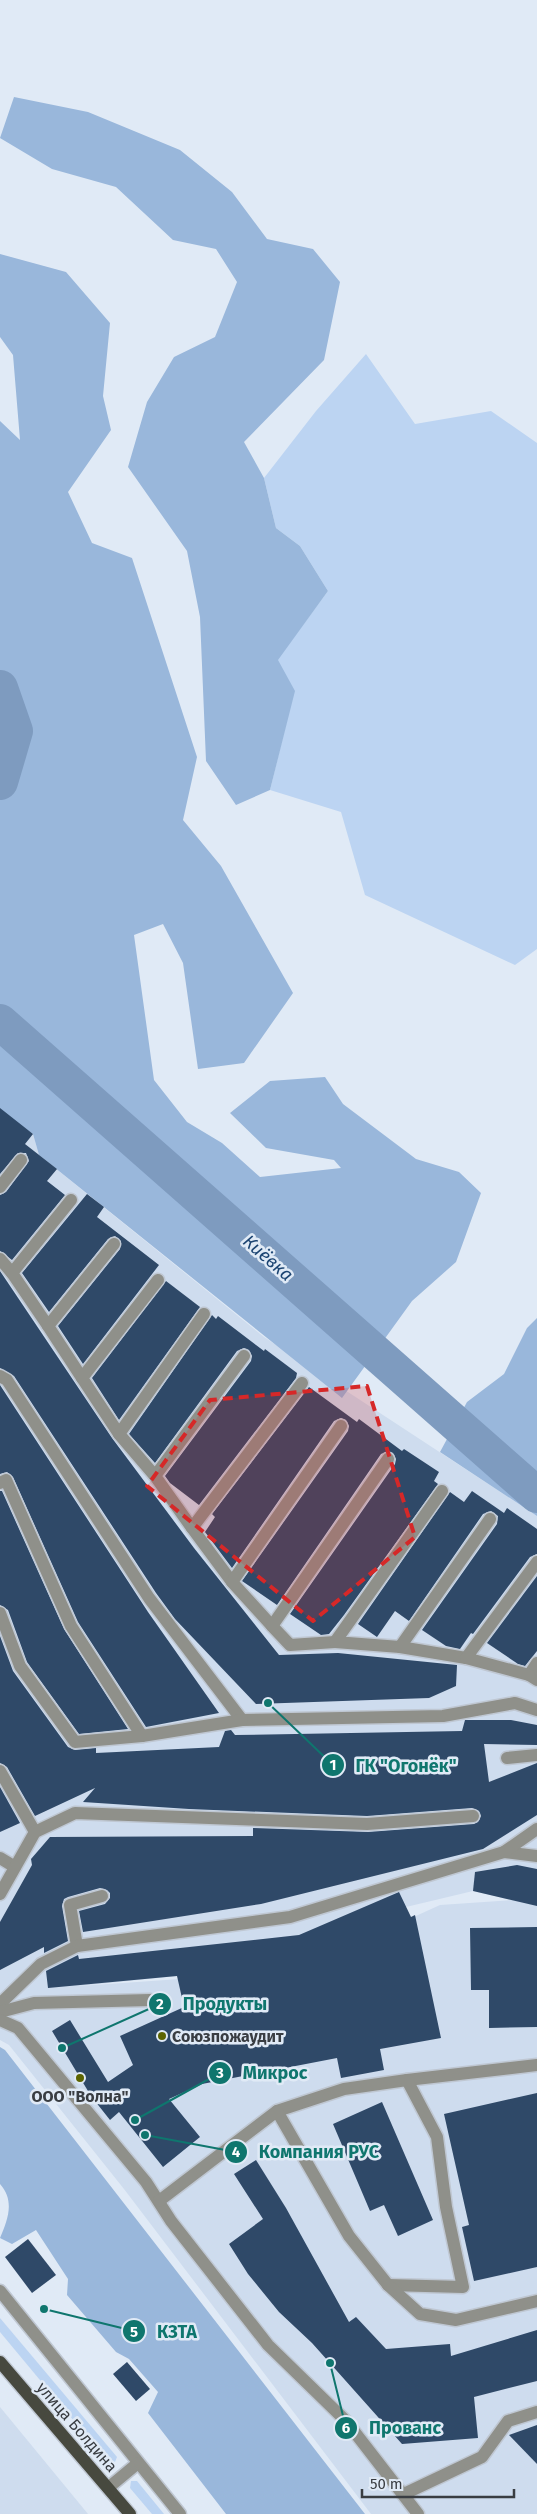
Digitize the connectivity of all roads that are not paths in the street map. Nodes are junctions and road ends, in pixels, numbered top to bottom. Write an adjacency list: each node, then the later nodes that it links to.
1 (21, 1160): 2 (lane)
2 (0, 1187)
3 (71, 1200): 6 (lane)
4 (114, 1244): 9 (lane)
5 (0, 1259): 6 (lane)
6 (12, 1273): 9 (lane)
7 (158, 1280): 12 (lane)
8 (204, 1314): 15 (lane)
9 (48, 1326): 12 (lane)
10 (244, 1356): 17 (lane)
11 (0, 1376): 32 (lane)
12 (82, 1378): 15 (lane)
13 (302, 1383): 21 (lane)
14 (341, 1426): 23 (lane)
15 (119, 1434): 17 (lane)
16 (388, 1459): 25 (lane)
17 (155, 1476): 21 (lane)
18 (0, 1483): 33 (lane)
19 (442, 1491): 26 (lane)
20 (490, 1519): 27 (lane)
21 (192, 1528): 23 (lane)
22 (537, 1562): 28 (lane)
23 (232, 1582): 25 (lane)
24 (0, 1613): 33 (lane)
25 (272, 1626): 26 (lane)
26 (335, 1642): 27 (lane)
27 (400, 1647): 28 (lane)
28 (466, 1658): 30 (lane)
29 (537, 1663): 30 (lane)
30 (533, 1677)
31 (537, 1710): 32 (lane)
32 (242, 1720): 33 (lane)
33 (142, 1736)
34 (537, 1755): 35 (lane)
35 (508, 1758)
36 (0, 1771): 39 (lane)
37 (473, 1816): 39 (lane)
38 (537, 1829): 40 (lane)
39 (35, 1832): 43 (lane)
40 (504, 1852): 41 (lane); 46 (lane)
41 (537, 1856)
42 (0, 1858): 43 (lane)
43 (15, 1867): 44 (lane)
44 (0, 1894)
45 (102, 1896): 46 (lane)
46 (77, 1946): 48 (lane)
47 (150, 2000): 49 (lane)
48 (0, 2004)
49 (0, 2012)
50 (0, 2020): 54 (lane)
51 (537, 2065): 52 (lane)
52 (407, 2080): 53 (lane); 55 (lane)
53 (277, 2111): 54 (lane); 55 (lane)
54 (159, 2201): 62 (lane)
55 (388, 2285): 57 (lane)
56 (0, 2290): 60 (lane)
57 (537, 2301)
58 (0, 2362): 61 (main road, улица Болдина)
59 (537, 2412): 62 (lane)
60 (138, 2463): 61 (lane); 64 (lane)
61 (108, 2488): 63 (main road, улица Болдина)
62 (404, 2494): 65 (lane)
63 (130, 2514)
64 (180, 2514)
65 (418, 2514)

